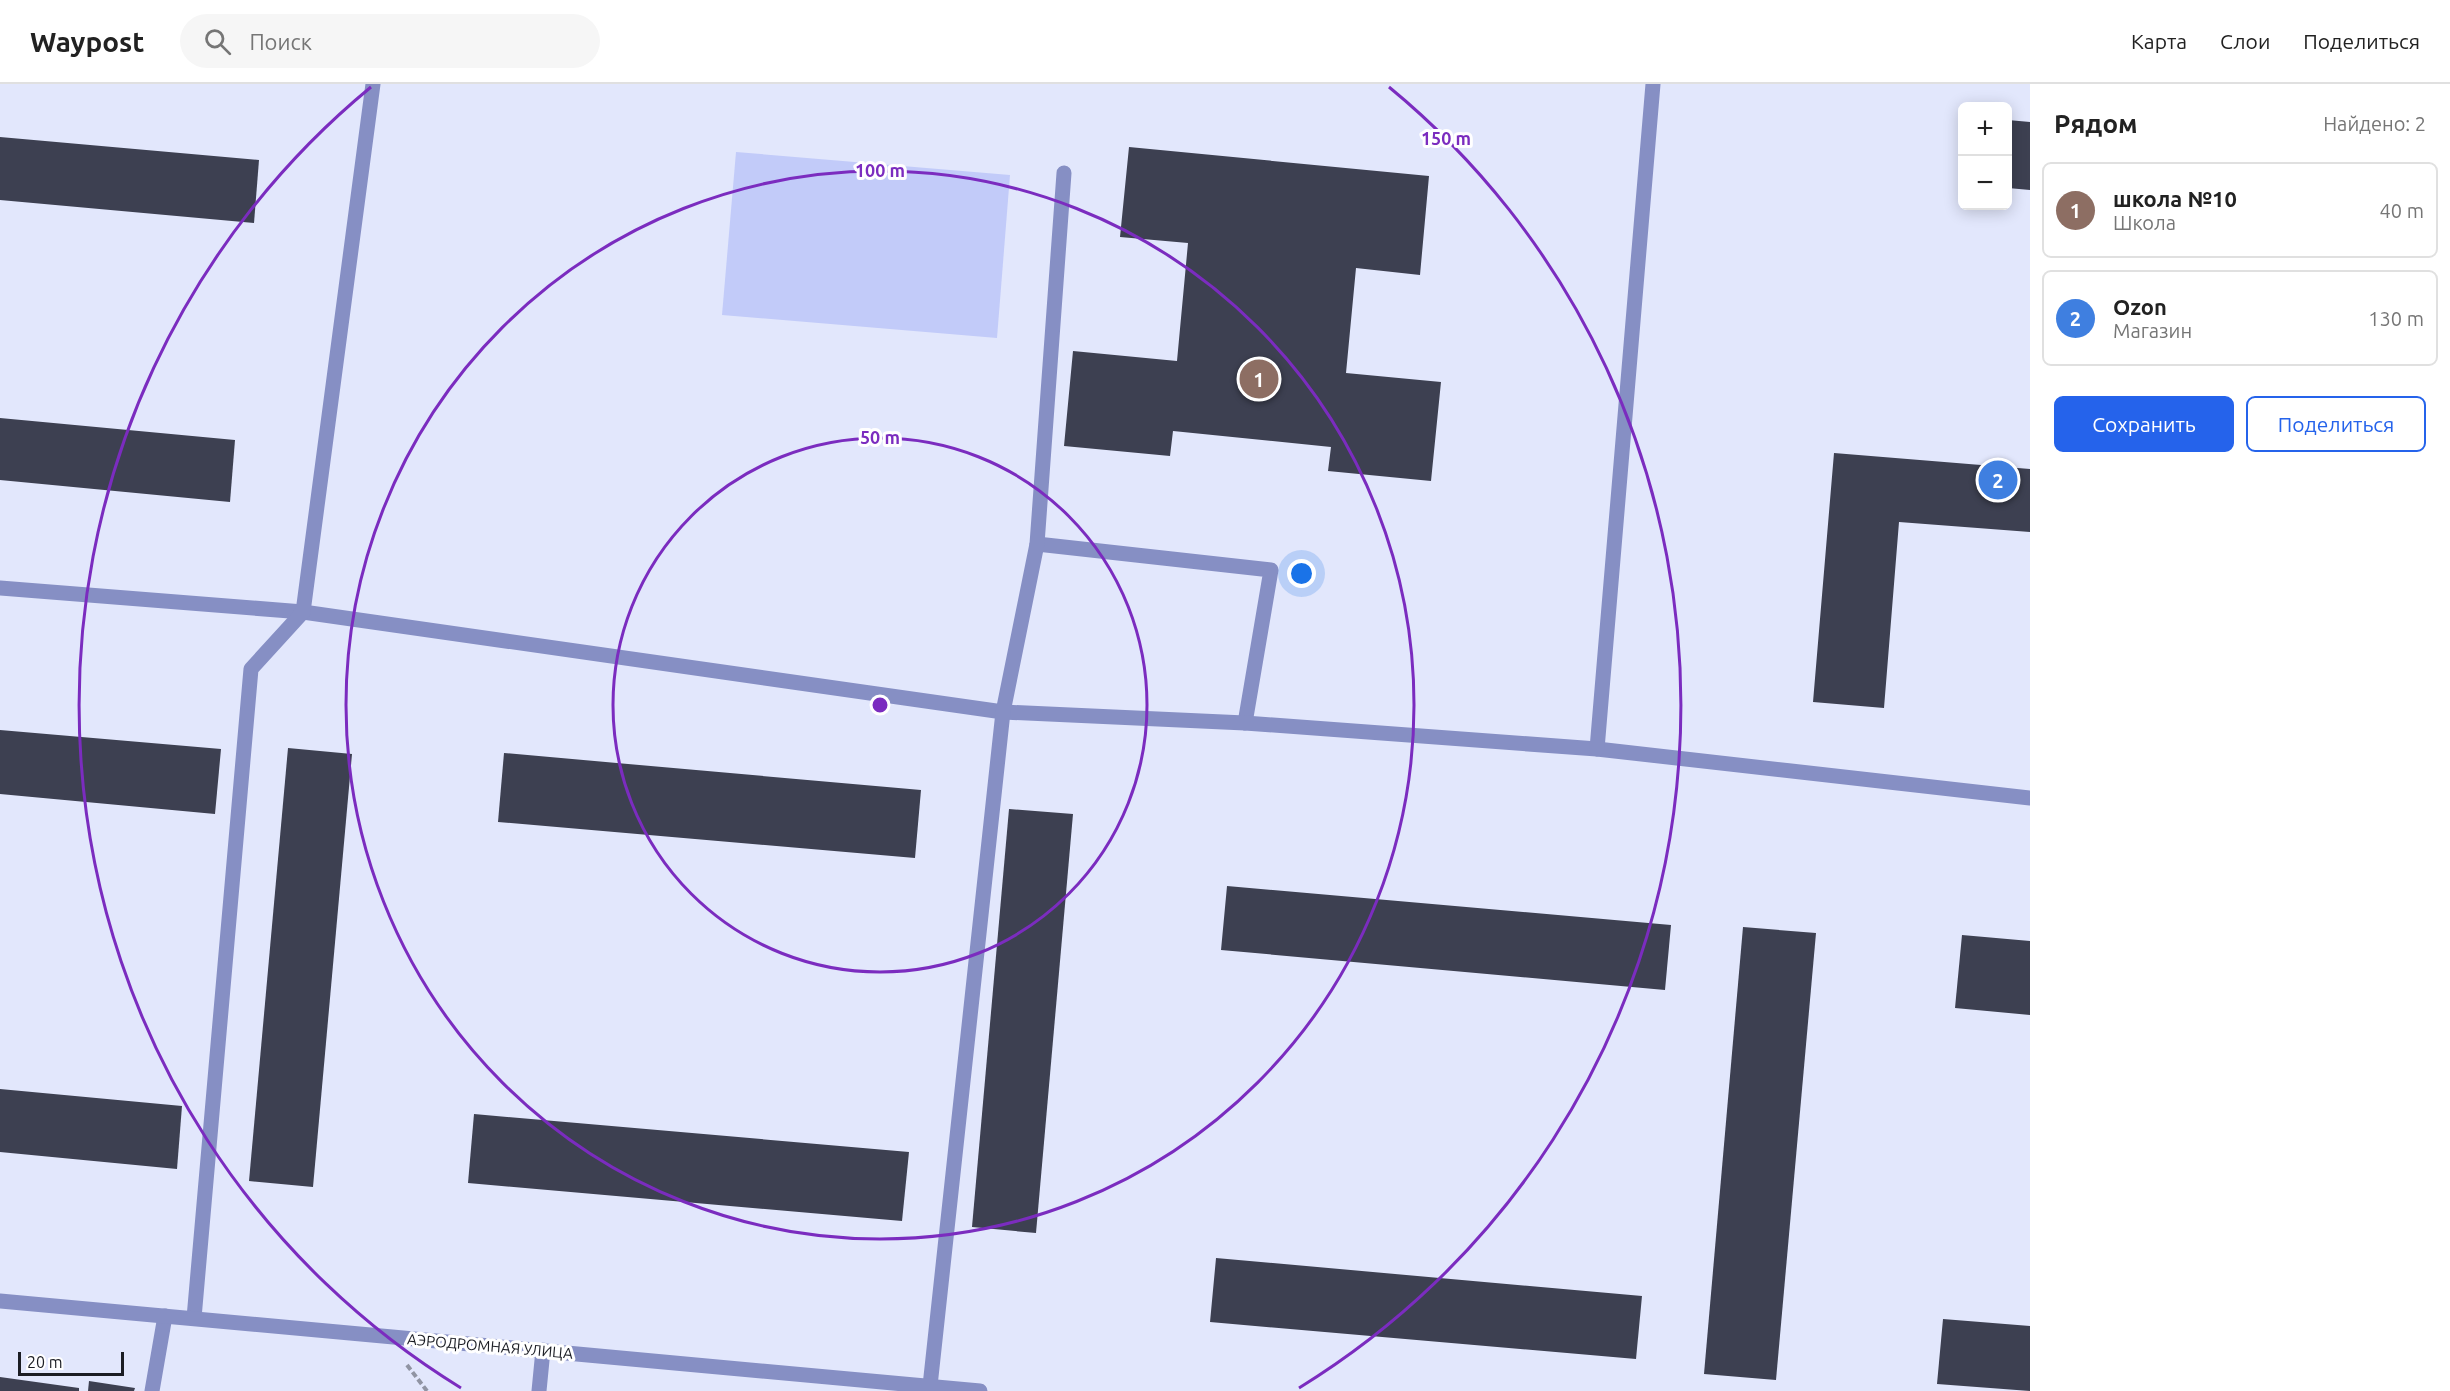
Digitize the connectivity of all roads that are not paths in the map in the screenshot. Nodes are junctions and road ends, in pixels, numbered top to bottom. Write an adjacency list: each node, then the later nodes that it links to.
1 (373, 84): 6 (street)
2 (1653, 84): 9 (street)
3 (1064, 173): 4 (street)
4 (1037, 544): 7 (street); 8 (street)
5 (0, 588): 6 (street)
6 (303, 612): 7 (street); 13 (street)
7 (1004, 712): 8 (street); 16 (street)
8 (1245, 723): 9 (street)
9 (1597, 749): 10 (street)
10 (2030, 798)
11 (0, 1301): 12 (street, АЭРОДРОМНАЯ УЛИЦА)
12 (165, 1316): 13 (street, АЭРОДРОМНАЯ УЛИЦА); 17 (street)
13 (194, 1318): 14 (street, АЭРОДРОМНАЯ УЛИЦА)
14 (543, 1350): 15 (street, АЭРОДРОМНАЯ УЛИЦА); 18 (street)
15 (885, 1386): 16 (street, АЭРОДРОМНАЯ УЛИЦА)
16 (930, 1386): 19 (street, АЭРОДРОМНАЯ УЛИЦА)
17 (152, 1391)
18 (539, 1391)
19 (980, 1391)

